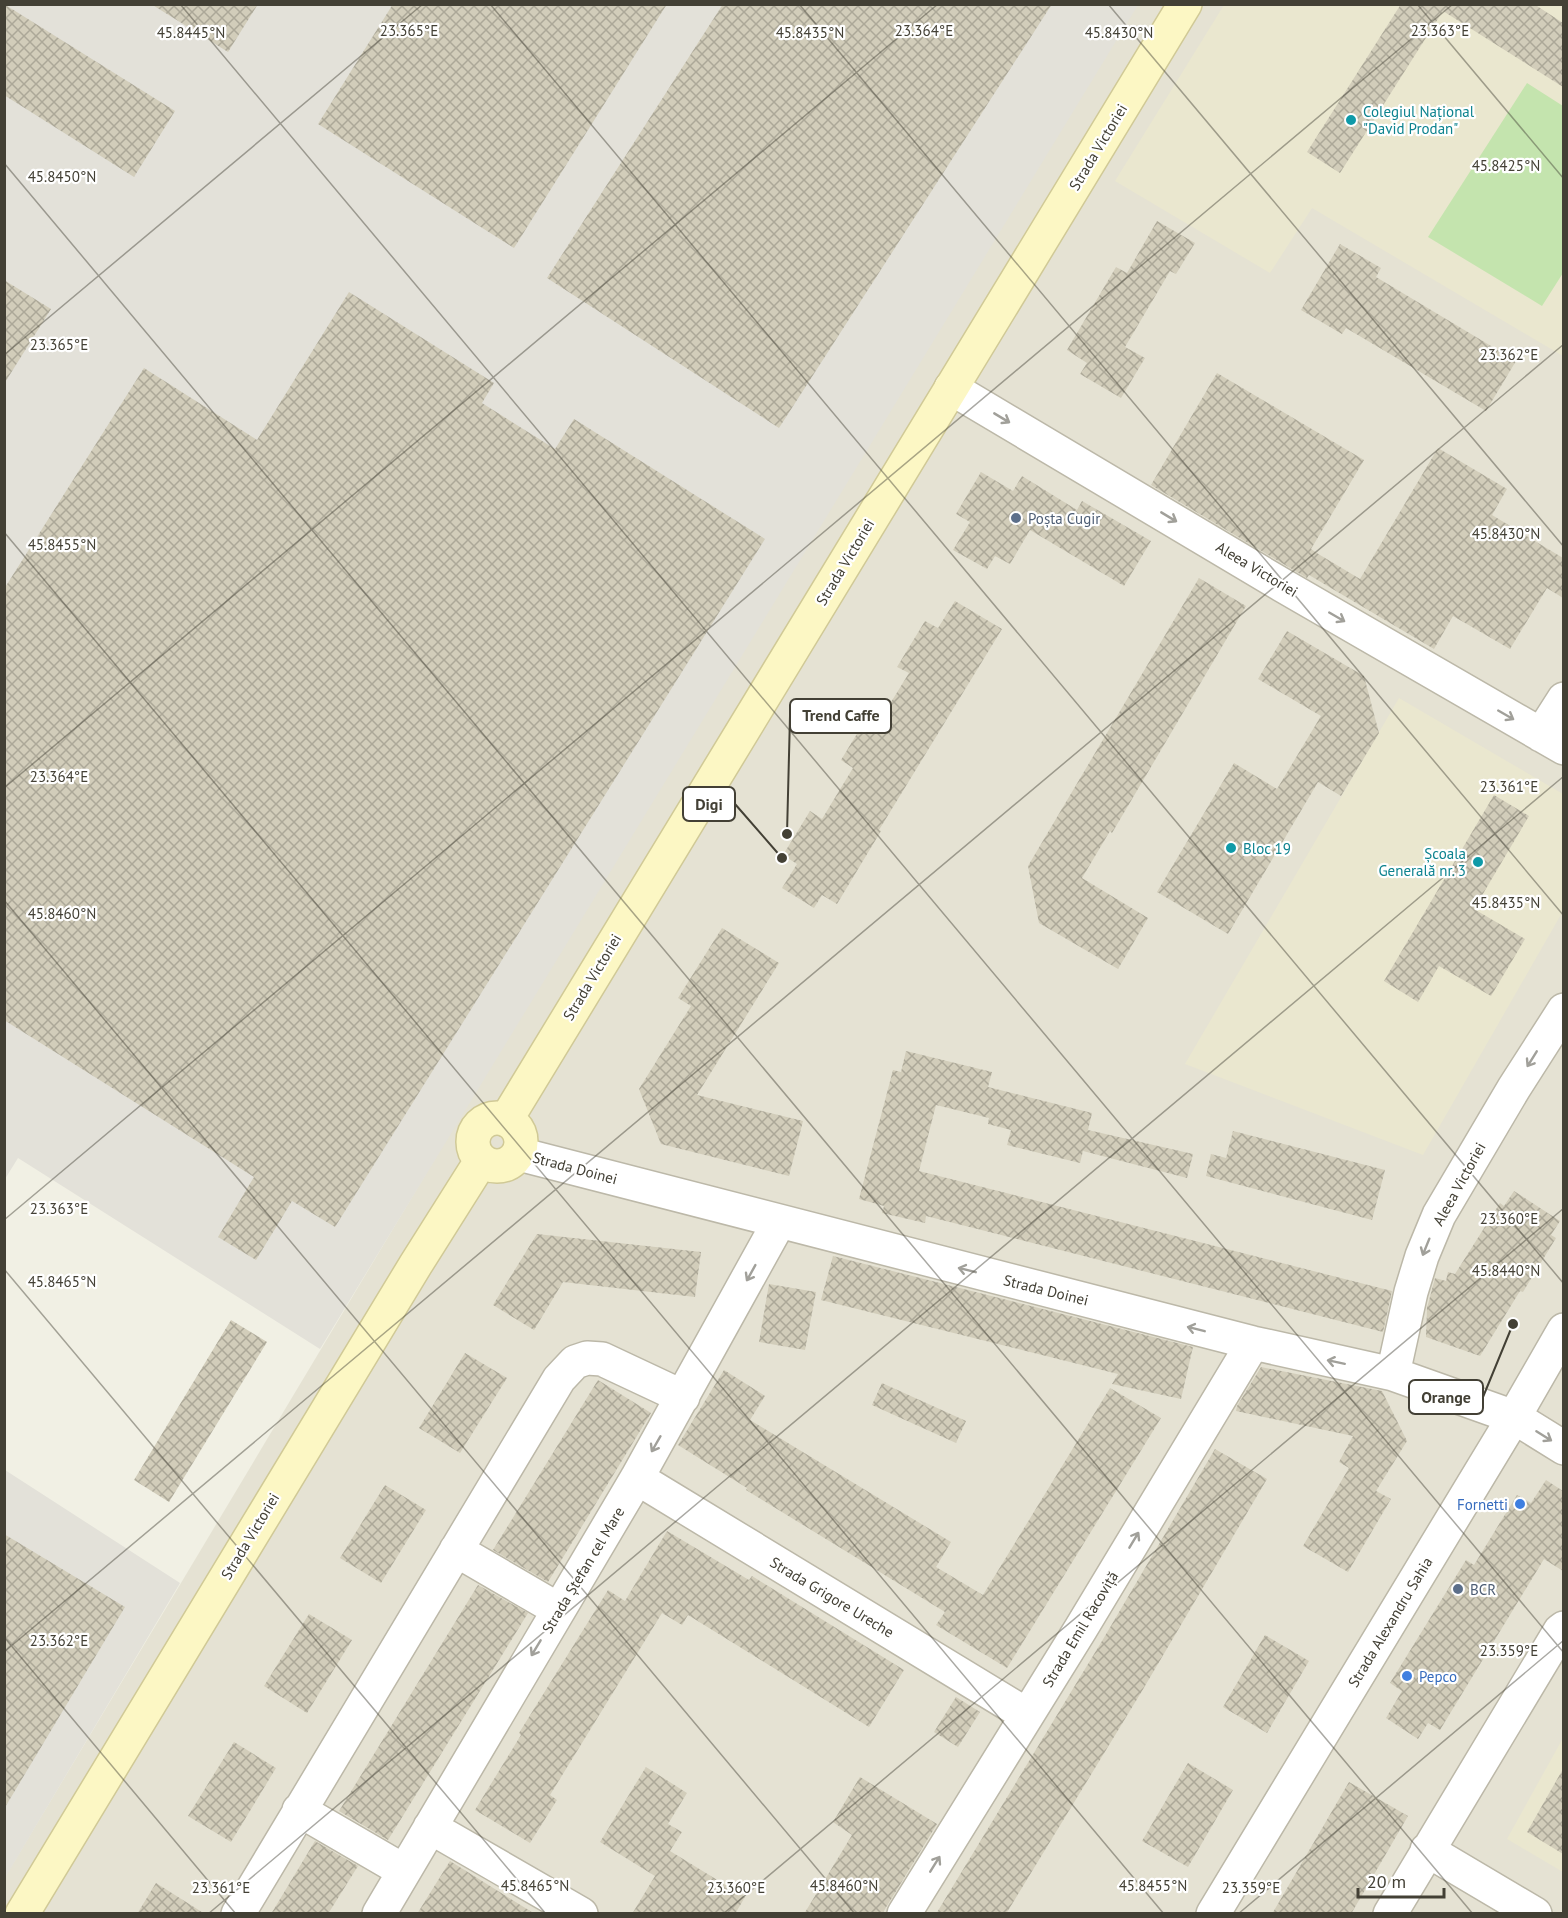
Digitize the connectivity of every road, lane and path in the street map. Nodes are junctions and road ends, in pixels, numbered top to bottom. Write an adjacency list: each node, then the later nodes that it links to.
1 (1185, 4): 2 (main road, Strada Victoriei)
2 (951, 388): 4 (street, Aleea Victoriei, one-way to 4); 6 (main road, Strada Victoriei)
3 (1563, 699): 4 (street)
4 (1552, 742)
5 (1563, 1010): 12 (street, Aleea Victoriei, one-way to 12)
6 (506, 1120): 7 (main road); 8 (main road)
7 (519, 1154): 8 (main road); 9 (street, Strada Doinei)
8 (482, 1161): 25 (main road, Strada Victoriei)
9 (779, 1222): 11 (street, Strada Doinei, one-way to 9); 13 (street, Strada Ștefan cel Mare, one-way to 13)
10 (1563, 1330): 14 (street, Strada Alexandru Sahia)
11 (1253, 1343): 12 (street, Strada Doinei, one-way to 11); 20 (street, Strada Emil Racoviță, one-way to 11)
12 (1393, 1374): 14 (street, Strada Doinei)
13 (683, 1396): 16 (street, Strada Ștefan cel Mare, one-way to 16); 17 (street)
14 (1514, 1417): 15 (street, Strada Doinei, one-way to 15); 30 (street, Strada Alexandru Sahia)
15 (1563, 1448)
16 (637, 1478): 18 (street, Strada Ștefan cel Mare); 20 (street, Strada Grigore Ureche)
17 (456, 1550): 18 (street); 21 (street)
18 (559, 1610): 22 (street, Strada Ștefan cel Mare, one-way to 22)
19 (1563, 1628): 23 (street)
20 (1027, 1715): 29 (street, Strada Emil Racoviță, one-way to 20)
21 (299, 1810): 24 (street); 26 (street)
22 (430, 1827): 24 (street, Strada Ștefan cel Mare); 28 (street)
23 (1428, 1850): 31 (street); 32 (street)
24 (404, 1871): 27 (street, Strada Ștefan cel Mare)
25 (22, 1914)
26 (238, 1914)
27 (379, 1914)
28 (581, 1914)
29 (904, 1914)
30 (1213, 1914)
31 (1390, 1914)
32 (1535, 1914)

